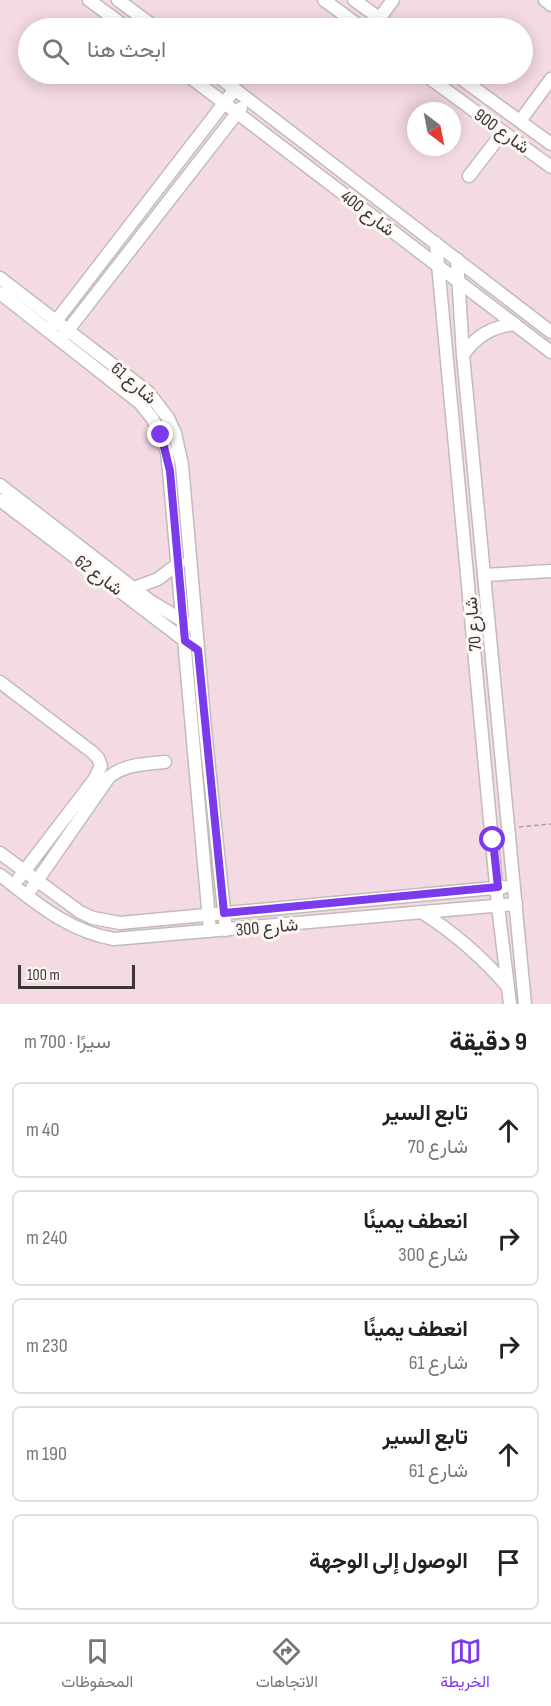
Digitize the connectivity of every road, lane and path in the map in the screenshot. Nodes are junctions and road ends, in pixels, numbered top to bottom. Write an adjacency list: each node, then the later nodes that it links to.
1 (89, 0): 9 (street)
2 (118, 0): 10 (street)
3 (324, 0): 11 (street)
4 (354, 0): 7 (street)
5 (393, 0): 13 (street)
6 (545, 0): 8 (street)
7 (369, 4): 12 (street)
8 (551, 5)
9 (113, 18)
10 (142, 18)
11 (348, 18)
12 (363, 18)
13 (380, 18)
14 (551, 79): 25 (street)
15 (199, 84): 22 (street, شارع 400)
16 (229, 84): 19 (street, شارع 400)
17 (438, 84): 23 (street, شارع 900)
18 (468, 84): 20 (street, شارع 900)
19 (236, 89): 21 (street, شارع 400); 22 (street)
20 (487, 98): 23 (street); 25 (street, شارع 900)
21 (248, 99): 24 (street); 30 (street, شارع 400)
22 (225, 103): 24 (street, شارع 400); 31 (street)
23 (477, 112): 26 (street, شارع 900)
24 (237, 113): 32 (street); 35 (street, شارع 400)
25 (519, 121): 27 (street, شارع 900)
26 (503, 132): 28 (street, شارع 900); 29 (street)
27 (551, 144)
28 (551, 167)
29 (469, 176)
30 (436, 243): 33 (street, شارع 400); 35 (street, شارع 70)
31 (115, 246): 32 (street); 34 (street)
32 (126, 254): 36 (street)
33 (457, 259): 38 (street, شارع 70); 43 (street, شارع 400)
34 (100, 265): 36 (street); 41 (street)
35 (438, 267): 38 (street, شارع 400); 68 (street, شارع 70)
36 (112, 273): 42 (street)
37 (0, 278): 41 (street, شارع 61)
38 (457, 280): 40 (street, شارع 400); 46 (street, شارع 70)
39 (0, 293): 41 (street, شارع 61)
40 (515, 324): 45 (street, شارع 400); 46 (street)
41 (53, 325): 42 (street, شارع 61); 44 (street, شارع 61)
42 (69, 329): 44 (street); 48 (street, شارع 61)
43 (551, 332)
44 (61, 339): 48 (street, شارع 61)
45 (551, 352)
46 (463, 355): 52 (street, شارع 70)
47 (0, 485): 53 (street, شارع 62)
48 (178, 495): 50 (street, شارع 61); 55 (street, شارع 61)
49 (0, 500): 56 (street, شارع 62)
50 (178, 562): 53 (street); 54 (street, شارع 61)
51 (551, 571): 52 (street)
52 (485, 575): 61 (street, شارع 70)
53 (134, 588): 54 (street, شارع 62)
54 (184, 623): 55 (street, شارع 62); 56 (street, شارع 61)
55 (196, 628): 57 (street, شارع 61)
56 (185, 641): 57 (street, شارع 62); 75 (street, شارع 61)
57 (198, 650): 73 (street, شارع 61)
58 (0, 682): 63 (street)
59 (165, 762): 65 (street)
60 (551, 824): 61 (path)
61 (509, 828): 67 (street, شارع 70)
62 (0, 853): 63 (street, شارع 300)
63 (23, 871): 65 (street, شارع 300); 66 (street)
64 (0, 875): 66 (street, شارع 300)
65 (37, 882): 69 (street); 75 (street, شارع 300)
66 (13, 885): 69 (street, شارع 300)
67 (514, 886): 68 (street, شارع 300); 71 (street, شارع 70)
68 (498, 887): 70 (street, شارع 300); 72 (street, شارع 70)
69 (27, 895): 78 (street, شارع 300)
70 (349, 901): 73 (street, شارع 300); 76 (street)
71 (516, 904): 72 (street, شارع 300); 81 (street, شارع 70)
72 (498, 906): 74 (street, شارع 300); 79 (street, شارع 70)
73 (224, 913): 75 (street, شارع 300); 77 (street, شارع 61)
74 (423, 913): 76 (street, شارع 300); 79 (street)
75 (209, 914): 78 (street, شارع 61)
76 (349, 920): 77 (street, شارع 300)
77 (226, 930): 78 (street, شارع 300)
78 (210, 932)
79 (508, 987): 80 (street, شارع 70)
80 (510, 1004)
81 (525, 1004)

